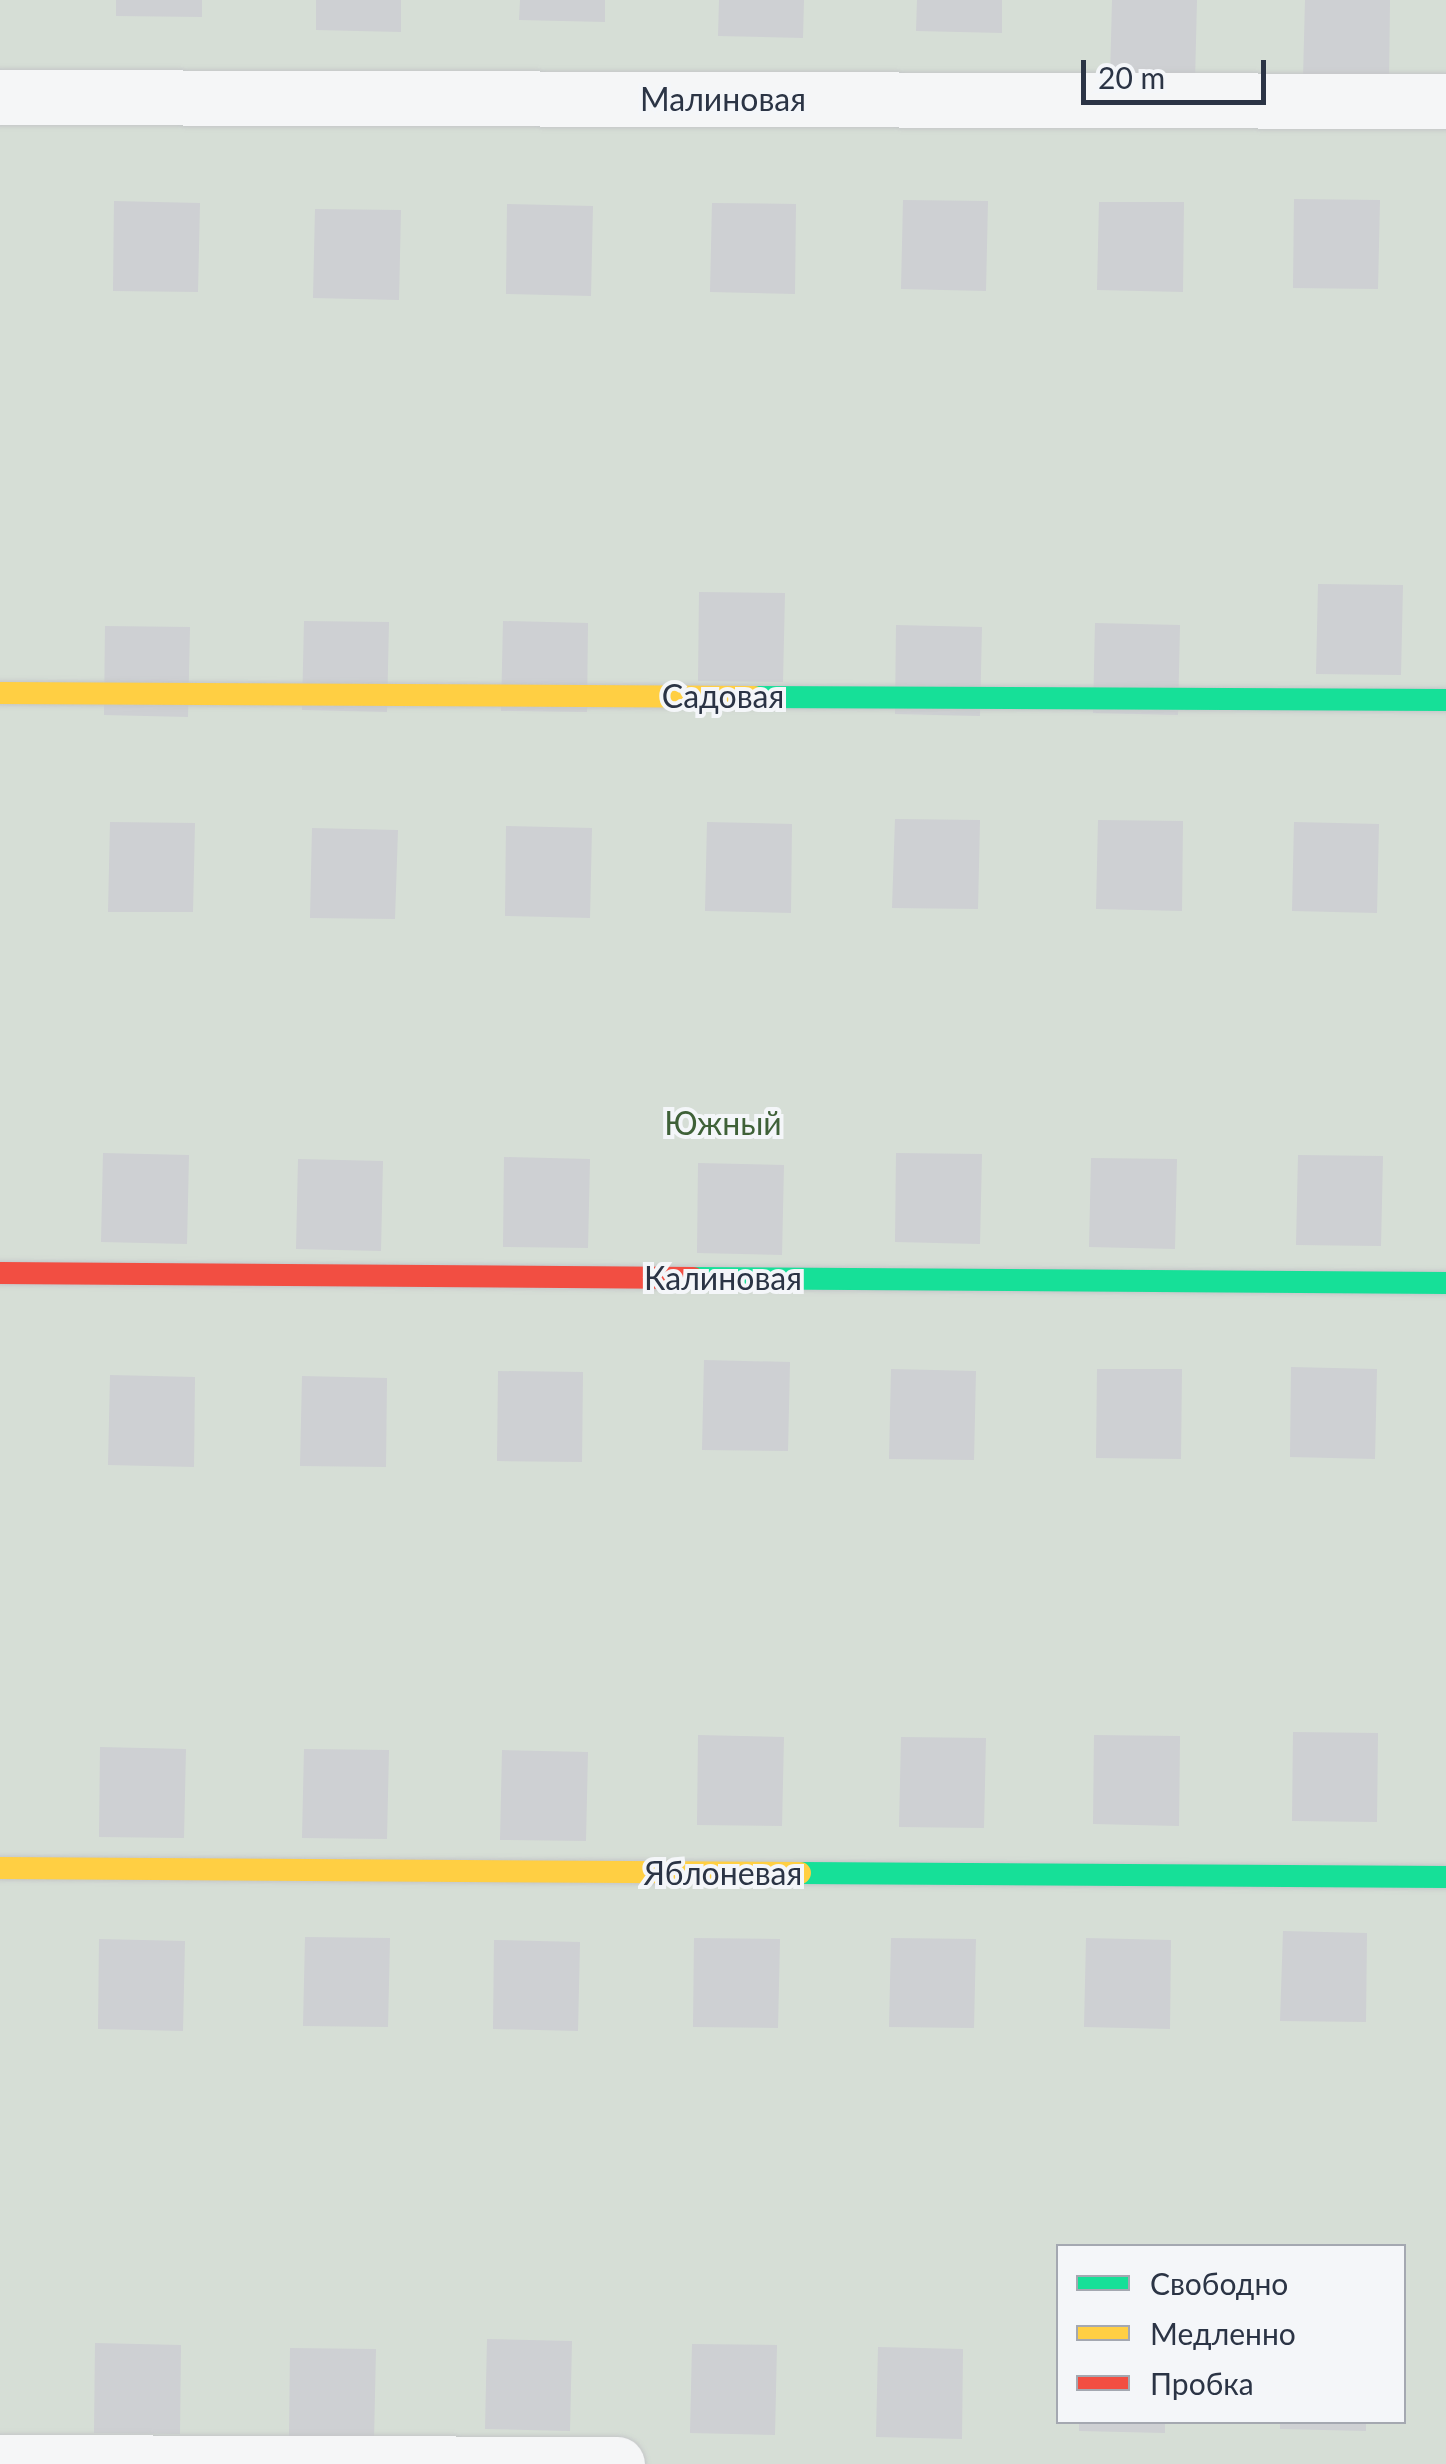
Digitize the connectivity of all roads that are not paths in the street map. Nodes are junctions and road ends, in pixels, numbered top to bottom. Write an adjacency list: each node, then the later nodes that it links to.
1 (0, 98): 2 (street, Малиновая)
2 (1446, 101)
3 (0, 692): 4 (street, Садовая)
4 (1446, 700)
5 (0, 1273): 6 (street, Калиновая)
6 (1446, 1282)
7 (0, 1868): 8 (street, Яблоневая)
8 (1446, 1877)
9 (0, 2462): 10 (street)
10 (618, 2464)

